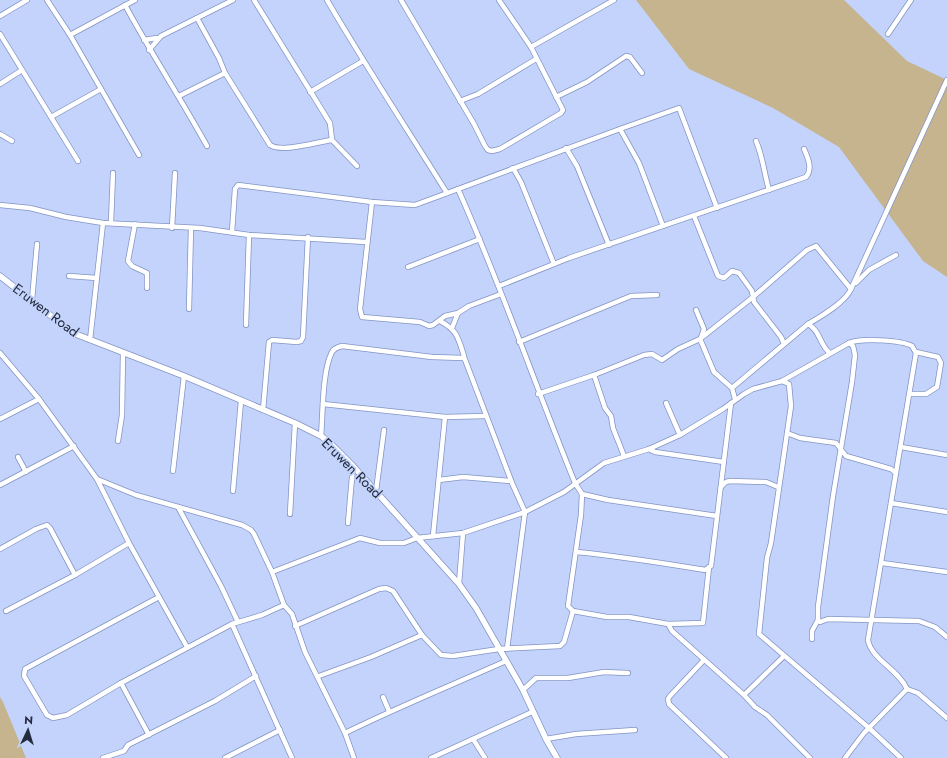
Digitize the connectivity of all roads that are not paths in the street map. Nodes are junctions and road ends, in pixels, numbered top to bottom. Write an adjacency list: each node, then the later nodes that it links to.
1 (14, 0): 13 (street)
2 (27, 0): 13 (street)
3 (47, 0): 18 (street)
4 (135, 0): 12 (street)
5 (232, 0): 15 (street)
6 (254, 0): 31 (street)
7 (401, 0): 34 (street)
8 (614, 0): 21 (street)
9 (911, 0): 17 (street)
10 (330, 1): 24 (street)
11 (501, 1): 21 (street)
12 (125, 5): 18 (street); 20 (street)
13 (17, 6): 14 (street)
14 (0, 16)
15 (197, 18): 19 (street); 26 (street)
16 (0, 34): 25 (street)
17 (888, 34)
18 (70, 35): 30 (street)
19 (157, 38): 20 (street); 22 (street)
20 (144, 40): 22 (street)
21 (531, 47): 23 (street)
22 (149, 50): 32 (street)
23 (536, 59): 33 (street); 34 (street)
24 (363, 62): 31 (street); 52 (street)
25 (22, 70): 29 (street); 35 (street)
26 (225, 73): 32 (street); 38 (street)
27 (642, 73): 33 (street)
28 (947, 80): 78 (street)
29 (0, 84)
30 (101, 89): 35 (street); 44 (street)
31 (310, 92): 38 (street)
32 (179, 96): 41 (street)
33 (556, 97): 34 (street)
34 (460, 100)
35 (51, 117): 45 (street)
36 (620, 129): 42 (street); 55 (street); 60 (street)
37 (0, 134): 39 (street)
38 (332, 140): 46 (street)
39 (12, 141)
40 (756, 141): 51 (street)
41 (207, 146)
42 (566, 148): 47 (street); 69 (street)
43 (804, 149): 51 (street)
44 (138, 155)
45 (78, 161)
46 (358, 166)
47 (513, 168): 50 (street); 71 (street)
48 (113, 173): 57 (street)
49 (175, 173): 61 (street)
50 (458, 189): 52 (street); 66 (street)
51 (769, 190): 55 (street)
52 (447, 193): 53 (street)
53 (372, 202): 63 (street); 67 (street)
54 (0, 205): 58 (street)
55 (717, 208): 56 (street)
56 (694, 216): 60 (street); 81 (street)
57 (111, 222): 58 (street); 59 (street)
58 (103, 223): 75 (street)
59 (135, 224): 61 (street); 77 (street)
60 (662, 226): 69 (street)
61 (172, 228): 62 (street)
62 (191, 228): 63 (street); 83 (street)
63 (232, 232): 64 (street)
64 (249, 235): 65 (street); 88 (street)
65 (308, 237): 67 (street); 112 (street)
66 (480, 239): 72 (street); 76 (street)
67 (366, 242): 86 (street)
68 (37, 244): 82 (street)
69 (609, 245): 71 (street)
70 (896, 255): 78 (street)
71 (554, 264): 76 (street)
72 (408, 267)
73 (0, 276): 82 (street, Eruwen Road)
74 (69, 276): 75 (street)
75 (97, 278): 90 (street)
76 (498, 286): 79 (street)
77 (147, 288)
78 (851, 289): 81 (street); 87 (street)
79 (501, 294): 85 (street); 92 (street)
80 (657, 296): 92 (street)
81 (753, 297): 91 (street); 94 (street)
82 (32, 300): 90 (street, Eruwen Road)
83 (189, 309)
84 (696, 310): 91 (street)
85 (458, 313): 86 (street); 89 (street)
86 (440, 321): 89 (street)
87 (808, 324): 94 (street); 97 (street)
88 (246, 325)
89 (452, 328): 99 (street)
90 (90, 340): 96 (street, Eruwen Road)
91 (700, 340): 100 (street); 103 (street)
92 (519, 342): 104 (street)
93 (849, 343): 95 (street); 97 (street); 124 (street)
94 (784, 344): 103 (street)
95 (916, 352): 105 (street); 105 (street)
96 (123, 353): 101 (street, Eruwen Road); 121 (street)
97 (830, 353): 102 (street)
98 (0, 354): 106 (street)
99 (464, 357): 111 (street); 113 (street)
100 (594, 375): 104 (street); 127 (street)
101 (184, 376): 108 (street, Eruwen Road); 133 (street)
102 (782, 381): 107 (street); 118 (street)
103 (732, 388): 107 (street)
104 (538, 394): 139 (street)
105 (910, 394): 123 (street)
106 (38, 399): 115 (street); 122 (street)
107 (735, 399): 110 (street)
108 (241, 401): 112 (street, Eruwen Road); 143 (street)
109 (666, 403): 119 (street)
110 (731, 403): 119 (street); 129 (street)
111 (323, 404): 114 (street); 120 (street)
112 (263, 410): 116 (street, Eruwen Road)
113 (486, 416): 114 (street); 138 (street)
114 (445, 417): 137 (street)
115 (0, 419)
116 (295, 423): 120 (street, Eruwen Road); 150 (street)
117 (384, 430): 144 (street)
118 (787, 433): 124 (street); 142 (street)
119 (680, 435): 125 (street)
120 (321, 436): 131 (street, Eruwen Road)
121 (118, 441)
122 (74, 446): 134 (street); 136 (street)
123 (901, 447): 126 (street); 130 (street)
124 (842, 448): 132 (street); 169 (street)
125 (649, 449): 127 (street); 129 (street)
126 (947, 455)
127 (624, 456): 139 (street)
128 (18, 457): 134 (street)
129 (724, 462): 141 (street)
130 (898, 463): 132 (street); 135 (street)
131 (353, 466): 144 (street, Eruwen Road); 152 (street)
132 (891, 469): 135 (street)
133 (173, 471)
134 (26, 472): 140 (street)
135 (896, 473): 146 (street)
136 (97, 479): 147 (street); 156 (street)
137 (439, 480): 138 (street); 154 (street)
138 (511, 481): 148 (street)
139 (575, 483): 145 (street); 148 (street)
140 (0, 486)
141 (721, 487): 142 (street); 151 (street)
142 (778, 487): 181 (street)
143 (233, 490)
144 (376, 491): 155 (street, Eruwen Road)
145 (582, 494): 151 (street); 158 (street)
146 (891, 503): 149 (street); 159 (street)
147 (178, 507): 161 (street); 171 (street)
148 (525, 512): 153 (street); 180 (street)
149 (947, 512)
150 (290, 514)
151 (717, 516): 160 (street)
152 (348, 523)
153 (463, 533): 154 (street); 164 (street)
154 (433, 536): 155 (street)
155 (417, 538): 161 (street); 164 (street, Eruwen Road)
156 (129, 543): 163 (street); 165 (street)
157 (0, 550): 163 (street)
158 (576, 552): 160 (street); 168 (street)
159 (882, 562): 162 (street); 170 (street)
160 (709, 568): 173 (street)
161 (272, 572): 166 (street)
162 (947, 572)
163 (75, 575): 167 (street)
164 (459, 584): 179 (street, Eruwen Road)
165 (159, 597): 178 (street); 187 (street)
166 (284, 606): 171 (street); 174 (street)
167 (6, 611)
168 (573, 611): 173 (street); 180 (street)
169 (818, 620): 170 (street); 177 (street)
170 (873, 621): 176 (street); 188 (street)
171 (238, 622): 172 (street)
172 (232, 624): 178 (street); 185 (street)
173 (668, 624): 182 (street)
174 (295, 626): 175 (street); 186 (street)
175 (422, 635): 179 (street); 186 (street)
176 (947, 636)
177 (812, 639)
178 (187, 647): 187 (street)
179 (499, 649): 180 (street); 183 (street, Eruwen Road)
180 (507, 649)
181 (784, 656): 190 (street); 195 (street)
182 (704, 660): 190 (street); 209 (street)
183 (506, 661): 189 (street, Eruwen Road); 192 (street)
184 (628, 674): 189 (street)
185 (256, 676): 196 (street); 199 (street)
186 (319, 676): 198 (street)
187 (121, 683): 199 (street)
188 (907, 689): 194 (street); 195 (street)
189 (523, 690): 193 (street, Eruwen Road)
190 (744, 694): 210 (street)
191 (383, 697): 192 (street)
192 (389, 711): 198 (street)
193 (532, 712): 200 (street); 201 (street, Eruwen Road)
194 (947, 717)
195 (869, 728): 211 (street); 212 (street)
196 (280, 730): 203 (street); 204 (street)
197 (635, 730): 201 (street)
198 (345, 733): 205 (street)
199 (149, 735): 202 (street)
200 (473, 739): 206 (street); 207 (street)
201 (546, 739): 208 (street, Eruwen Road)
202 (103, 758)
203 (225, 758)
204 (292, 758)
205 (354, 758)
206 (431, 758)
207 (484, 758)
208 (557, 758)
209 (726, 758)
210 (810, 758)
211 (845, 758)
212 (901, 758)

